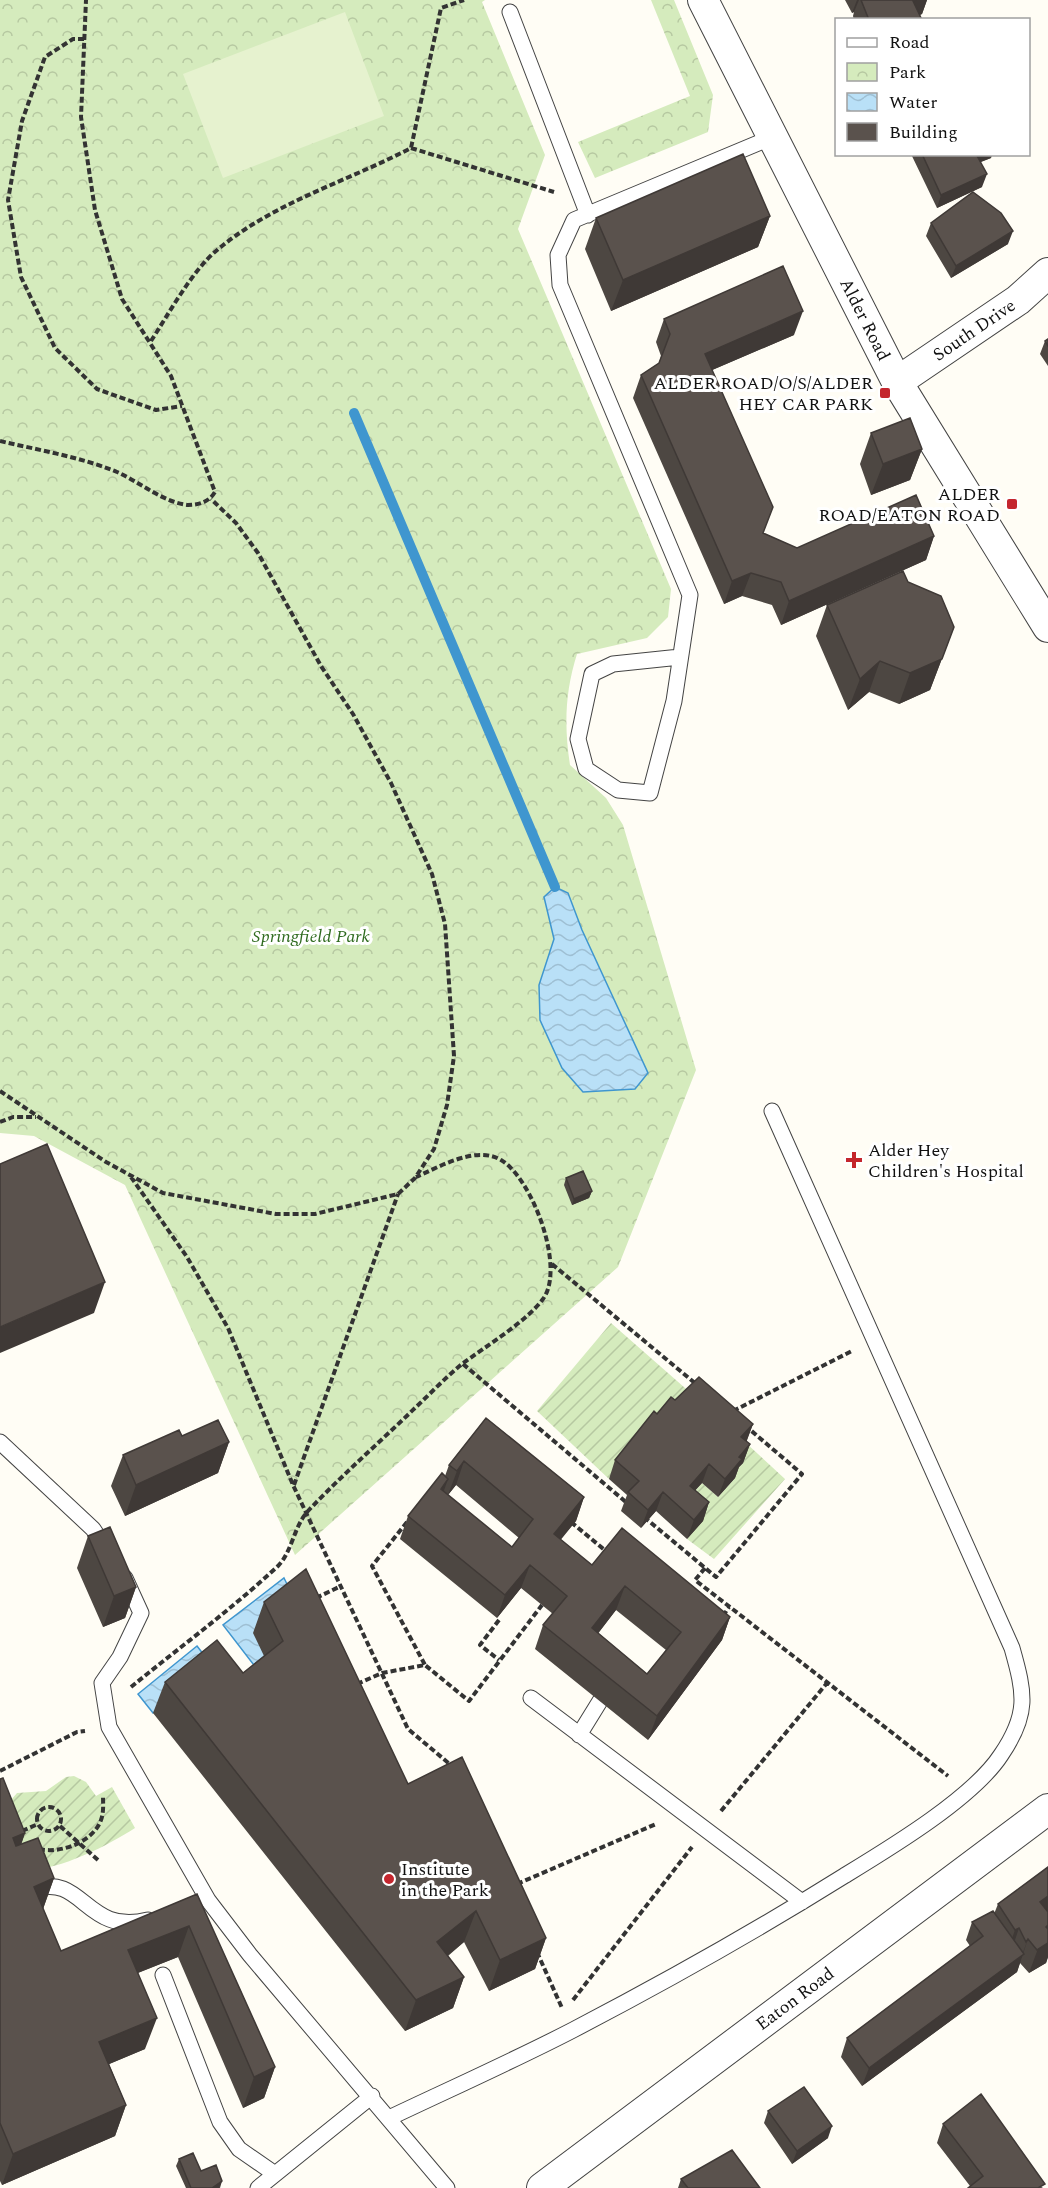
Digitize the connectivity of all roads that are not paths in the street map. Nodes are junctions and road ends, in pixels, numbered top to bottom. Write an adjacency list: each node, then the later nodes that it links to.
1 (703, 0): 3 (street, Alder Road)
2 (510, 12): 4 (lane)
3 (775, 136): 4 (lane); 6 (street, Alder Road)
4 (585, 208): 8 (lane)
5 (1048, 273): 6 (street, South Drive)
6 (897, 382): 7 (street, Alder Road)
7 (1048, 627)
8 (680, 657): 8 (lane)
9 (772, 1112): 18 (lane)
10 (0, 1442): 16 (lane)
11 (531, 1698): 13 (lane)
12 (600, 1701): 13 (lane)
13 (579, 1735): 18 (lane)
14 (1048, 1809): 26 (street, Eaton Road)
15 (35, 1889): 19 (lane)
16 (204, 1892): 17 (lane); 21 (lane)
17 (189, 1900)
18 (802, 1902): 22 (lane)
19 (164, 1914)
20 (163, 1975): 23 (lane)
21 (372, 2096): 22 (lane); 23 (lane)
22 (389, 2118): 25 (lane)
23 (275, 2174): 24 (lane)
24 (258, 2188)
25 (447, 2188)
26 (542, 2188)

